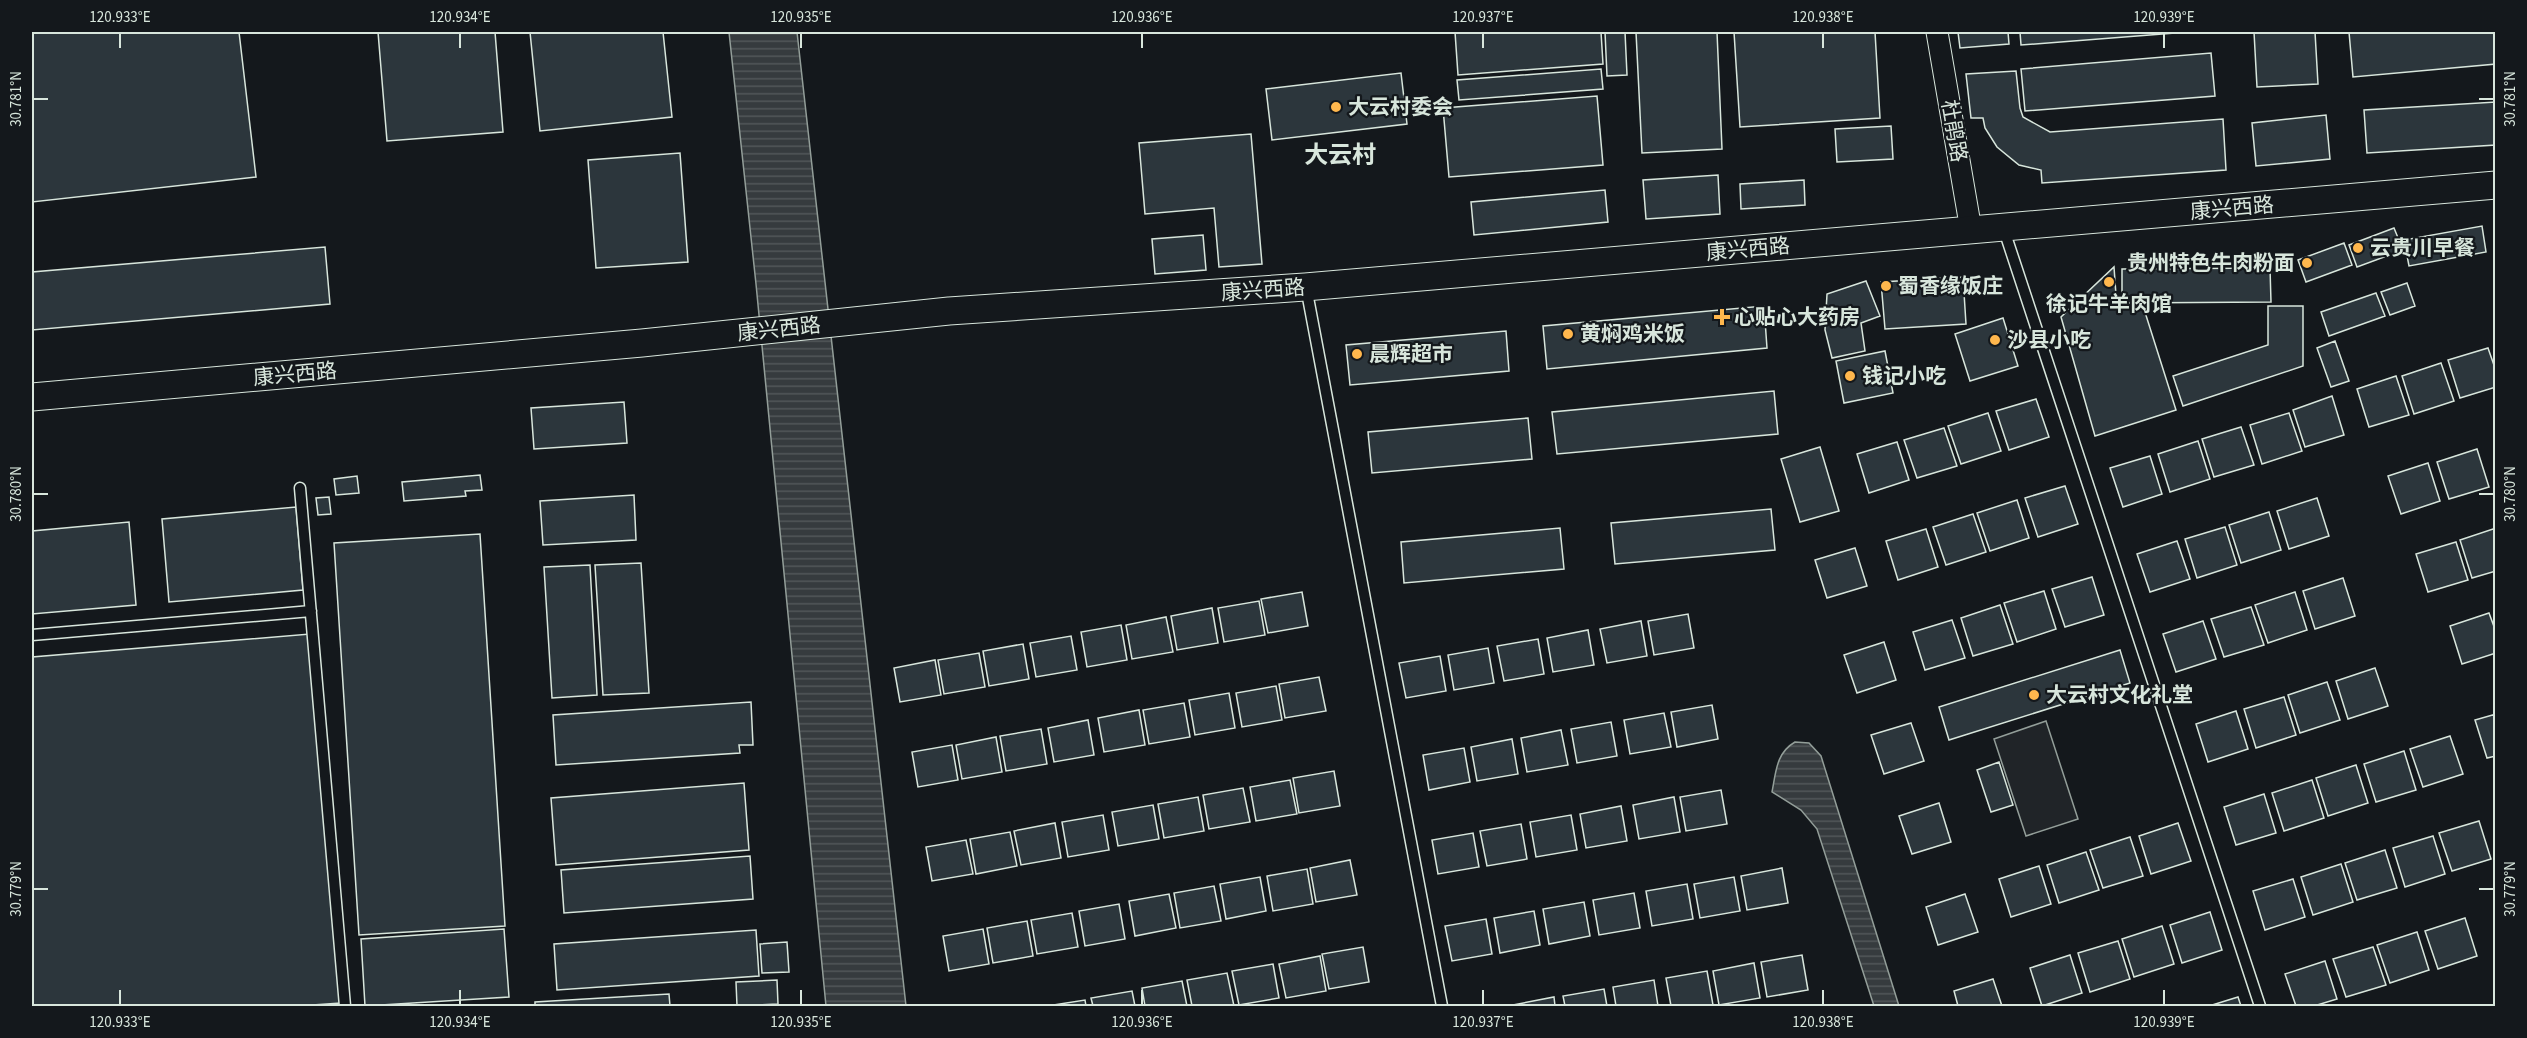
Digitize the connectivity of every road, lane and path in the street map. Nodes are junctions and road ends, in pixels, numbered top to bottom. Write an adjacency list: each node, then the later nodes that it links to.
1 (1937, 32): 4 (street, 杜鹃路)
2 (2496, 185): 3 (street, 康兴西路)
3 (2003, 227): 4 (street, 康兴西路); 12 (lane)
4 (1971, 230): 5 (street, 康兴西路)
5 (1305, 287): 6 (street, 康兴西路); 11 (lane)
6 (32, 398)
7 (300, 488): 8 (lane)
8 (311, 611): 9 (lane); 10 (lane)
9 (32, 635)
10 (345, 1006)
11 (1442, 1006)
12 (2260, 1006)

